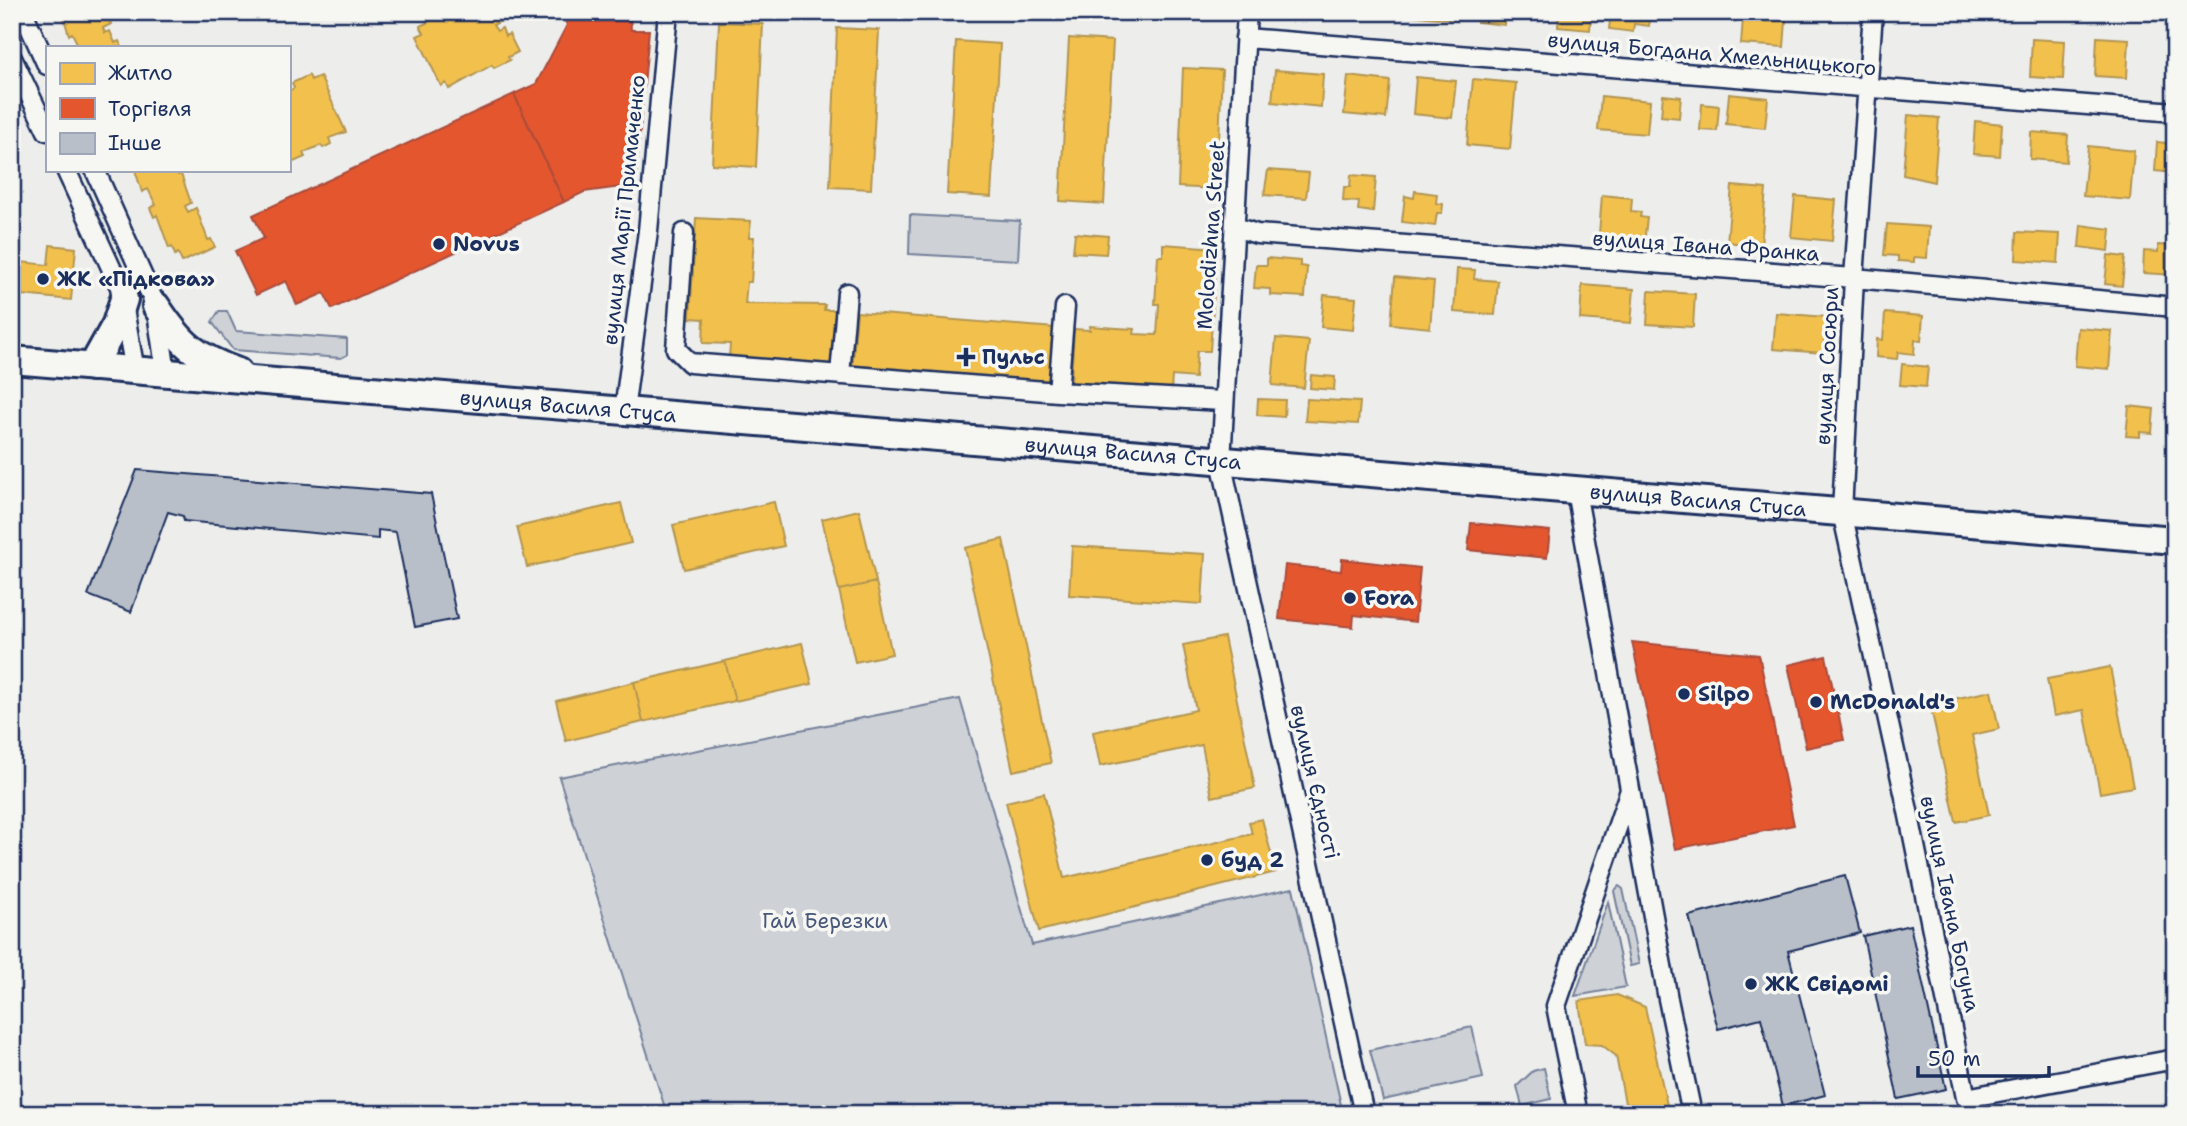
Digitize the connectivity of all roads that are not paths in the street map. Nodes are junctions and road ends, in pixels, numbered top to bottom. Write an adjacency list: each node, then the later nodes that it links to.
1 (23, 12): 7 (street)
2 (668, 12): 29 (street, вулиця Марії Примаченко)
3 (1247, 12): 5 (street, Molodizhna Street)
4 (1873, 12): 8 (street, вулиця Сосюри)
5 (1245, 38): 8 (street, вулиця Богдана Хмельницького); 13 (street, Molodizhna Street)
6 (12, 58): 10 (street)
7 (46, 63)
8 (1866, 90): 9 (street, вулиця Богдана Хмельницького); 15 (street, вулиця Сосюри)
9 (2175, 112)
10 (46, 129)
11 (67, 172): 17 (street)
12 (96, 172): 18 (street)
13 (1235, 227): 15 (street, вулиця Івана Франка); 28 (street, Molodizhna Street)
14 (684, 233): 25 (street)
15 (1854, 278): 20 (street, вулиця Івана Франка); 32 (street, вулиця Сосюри)
16 (847, 293): 25 (street)
17 (124, 299): 22 (main road); 23 (street)
18 (156, 306): 24 (street); 26 (main road)
19 (1065, 307): 27 (street)
20 (2175, 307)
21 (12, 360): 22 (main road, вулиця Василя Стуса)
22 (93, 367): 23 (main road, вулиця Василя Стуса)
23 (135, 370): 24 (main road, вулиця Василя Стуса)
24 (166, 373): 26 (main road, вулиця Василя Стуса)
25 (839, 375): 27 (street)
26 (266, 381): 29 (main road, вулиця Василя Стуса)
27 (1058, 392): 28 (street)
28 (1223, 401): 30 (street, Molodizhna Street)
29 (624, 411): 30 (main road, вулиця Василя Стуса)
30 (1221, 461): 31 (main road, вулиця Василя Стуса); 36 (street, вулиця Єдності)
31 (1576, 491): 32 (main road, вулиця Василя Стуса); 34 (street)
32 (1842, 512): 33 (main road, вулиця Василя Стуса); 35 (street, вулиця Івана Богуна)
33 (2175, 540)
34 (1631, 786): 37 (street); 38 (street)
35 (2175, 1059)
36 (1364, 1114)
37 (1578, 1114)
38 (1692, 1114)

